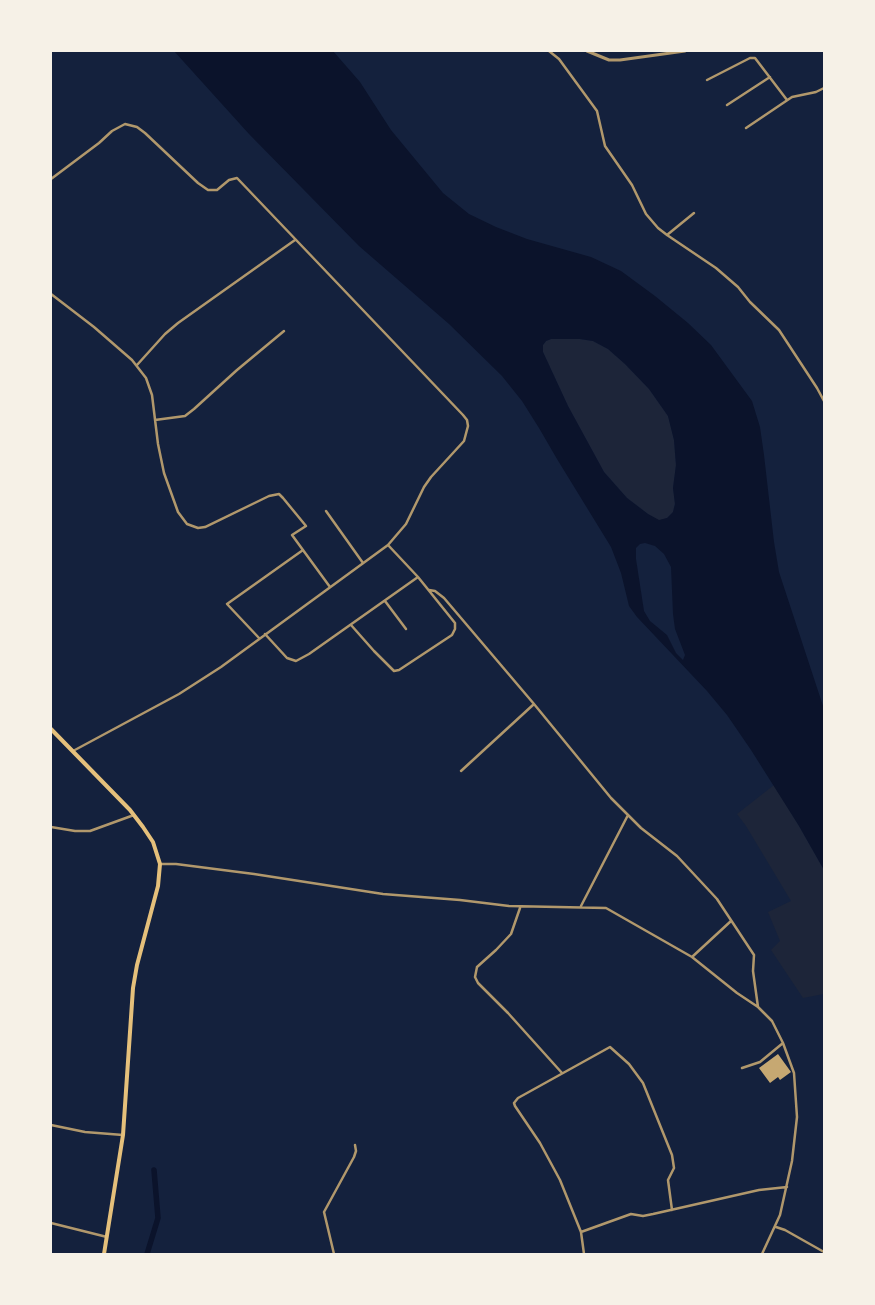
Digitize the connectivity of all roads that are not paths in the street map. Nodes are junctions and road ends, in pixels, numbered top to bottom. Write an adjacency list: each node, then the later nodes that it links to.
1 (549, 51): 12 (street)
2 (587, 51): 3 (street)
3 (685, 51)
4 (770, 77): 5 (street); 7 (street); 8 (street)
5 (707, 80)
6 (824, 88): 7 (street)
7 (787, 100): 9 (street)
8 (727, 106)
9 (746, 128)
10 (51, 179): 13 (street)
11 (694, 213): 12 (street)
12 (667, 235): 17 (street)
13 (295, 240): 16 (street); 20 (street)
14 (51, 294): 16 (street)
15 (284, 331): 18 (street)
16 (137, 365): 18 (street)
17 (824, 402)
18 (155, 420): 21 (street)
19 (326, 511): 22 (street)
20 (388, 545): 22 (street); 23 (street)
21 (303, 550): 24 (street); 30 (street)
22 (363, 563): 24 (street)
23 (418, 577): 25 (street); 26 (street)
24 (330, 587): 29 (street)
25 (429, 590): 27 (street); 31 (street)
26 (385, 600): 27 (street); 28 (street)
27 (351, 624): 29 (street)
28 (406, 629)
29 (264, 634): 30 (street)
30 (259, 638): 33 (street)
31 (534, 704): 34 (street); 36 (street)
32 (51, 729): 33 (main road)
33 (72, 751): 35 (main road)
34 (461, 771)
35 (134, 815): 37 (street); 38 (main road)
36 (628, 815): 39 (street); 41 (street)
37 (51, 827)
38 (160, 864): 40 (street); 48 (main road)
39 (581, 906): 40 (street); 42 (street)
40 (520, 907): 46 (street)
41 (731, 921): 42 (street); 43 (street)
42 (692, 956): 43 (street)
43 (758, 1007): 44 (street)
44 (783, 1043): 45 (street); 50 (street)
45 (742, 1068)
46 (562, 1073): 51 (street); 54 (street)
47 (51, 1125): 48 (street)
48 (123, 1134): 55 (main road)
49 (355, 1145): 58 (street)
50 (787, 1187): 51 (street); 53 (street)
51 (672, 1210): 54 (street)
52 (51, 1223): 55 (street)
53 (776, 1227): 56 (street); 60 (street)
54 (581, 1232): 59 (street)
55 (107, 1237): 57 (main road)
56 (824, 1252)
57 (104, 1254)
58 (334, 1254)
59 (584, 1254)
60 (762, 1254)

